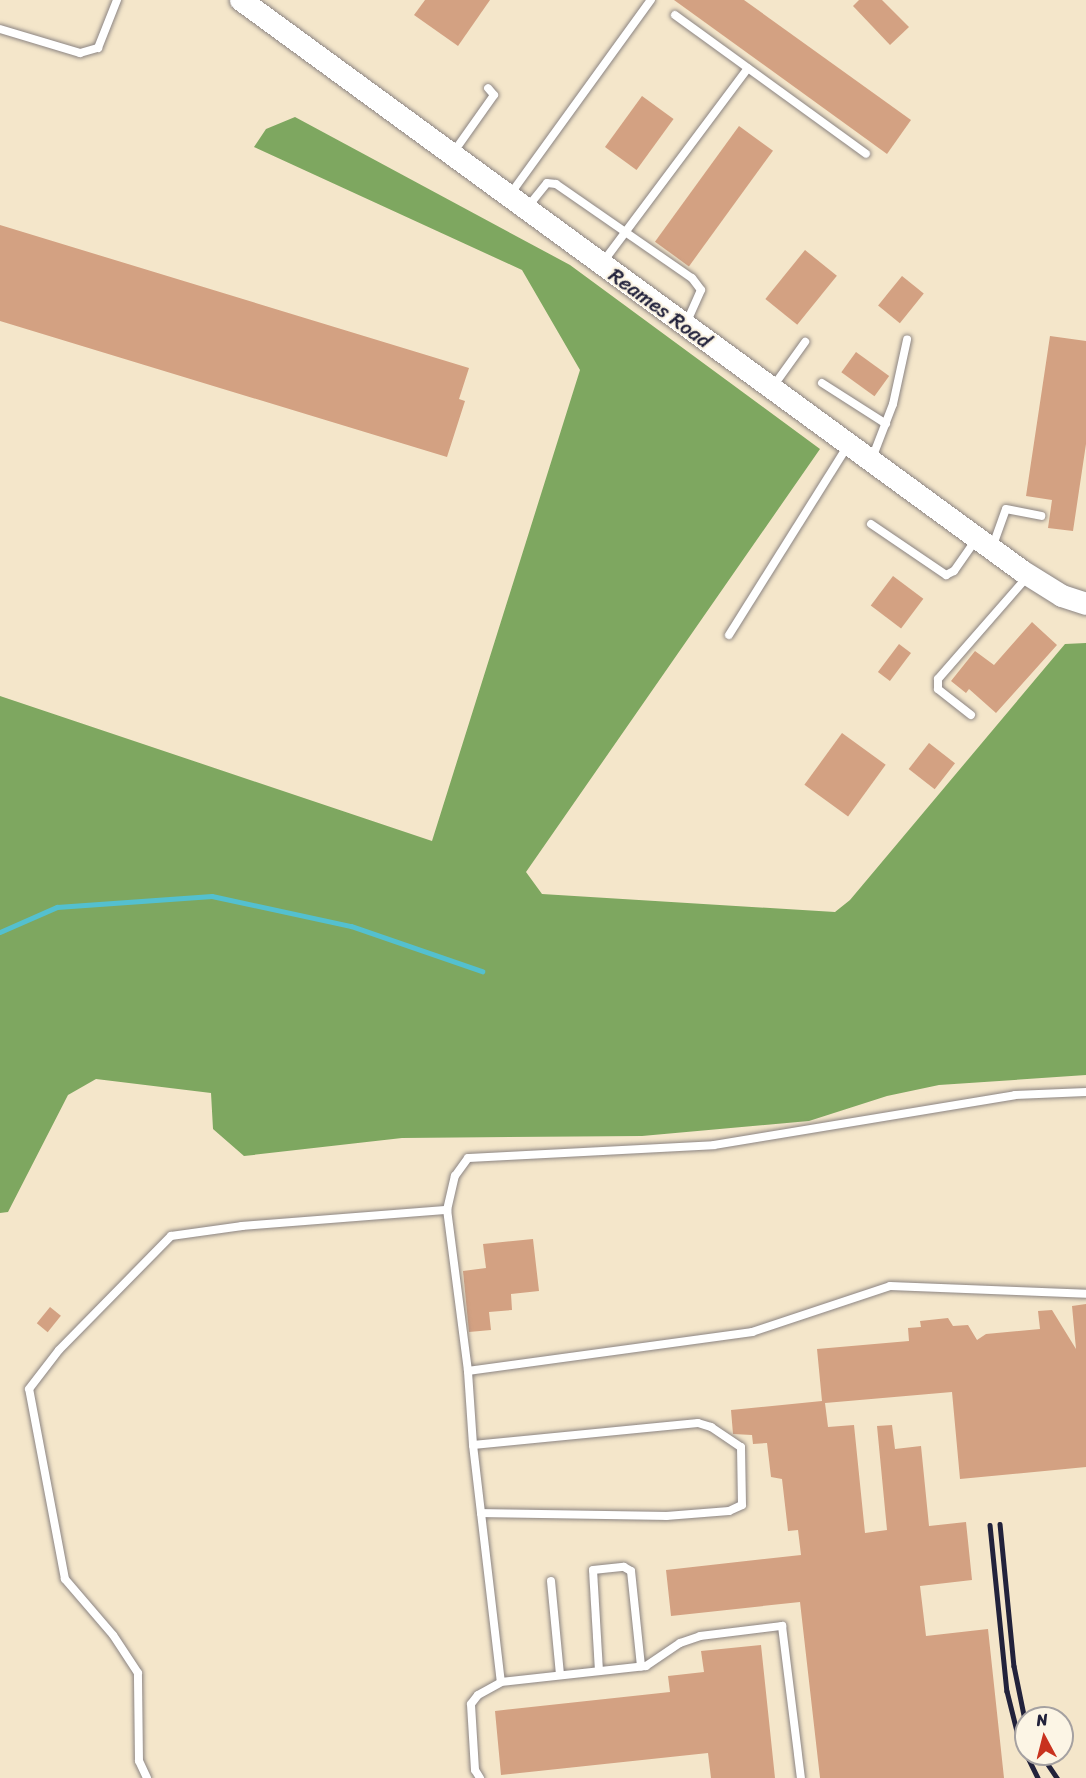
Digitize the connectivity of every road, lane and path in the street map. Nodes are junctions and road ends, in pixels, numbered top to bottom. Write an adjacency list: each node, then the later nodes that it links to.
1 (117, 0): 5 (lane)
2 (241, 0): 9 (main road, Reames Road)
3 (651, 0): 10 (lane)
4 (675, 15): 6 (lane)
5 (0, 29)
6 (748, 68): 8 (lane); 11 (lane)
7 (488, 88): 9 (lane)
8 (866, 154)
9 (452, 155): 10 (main road, Reames Road)
10 (517, 203): 11 (lane); 12 (main road, Reames Road)
11 (626, 231): 12 (lane); 13 (lane)
12 (601, 264): 13 (main road, Reames Road)
13 (684, 325): 17 (main road, Reames Road)
14 (907, 340): 18 (lane)
15 (805, 342): 17 (lane)
16 (822, 383): 18 (lane)
17 (771, 388): 19 (main road, Reames Road)
18 (886, 424): 20 (lane)
19 (848, 444): 20 (main road, Reames Road); 26 (lane)
20 (871, 461): 23 (main road, Reames Road)
21 (1041, 516): 23 (lane)
22 (871, 524): 23 (lane)
23 (985, 544): 24 (main road, Reames Road)
24 (1028, 575): 25 (main road, Reames Road); 27 (lane)
25 (1086, 604)
26 (729, 635)
27 (971, 715)
28 (1086, 1092): 29 (lane)
29 (447, 1210): 31 (lane); 39 (lane)
30 (1086, 1294): 31 (lane)
31 (468, 1371): 32 (lane)
32 (473, 1445): 33 (lane); 33 (lane)
33 (481, 1513): 38 (lane)
34 (551, 1581): 37 (lane)
35 (640, 1666): 36 (lane); 36 (lane); 41 (lane)
36 (599, 1671): 37 (lane)
37 (560, 1675): 38 (lane)
38 (501, 1682): 40 (lane)
39 (147, 1778)
40 (480, 1778)
41 (801, 1778)

